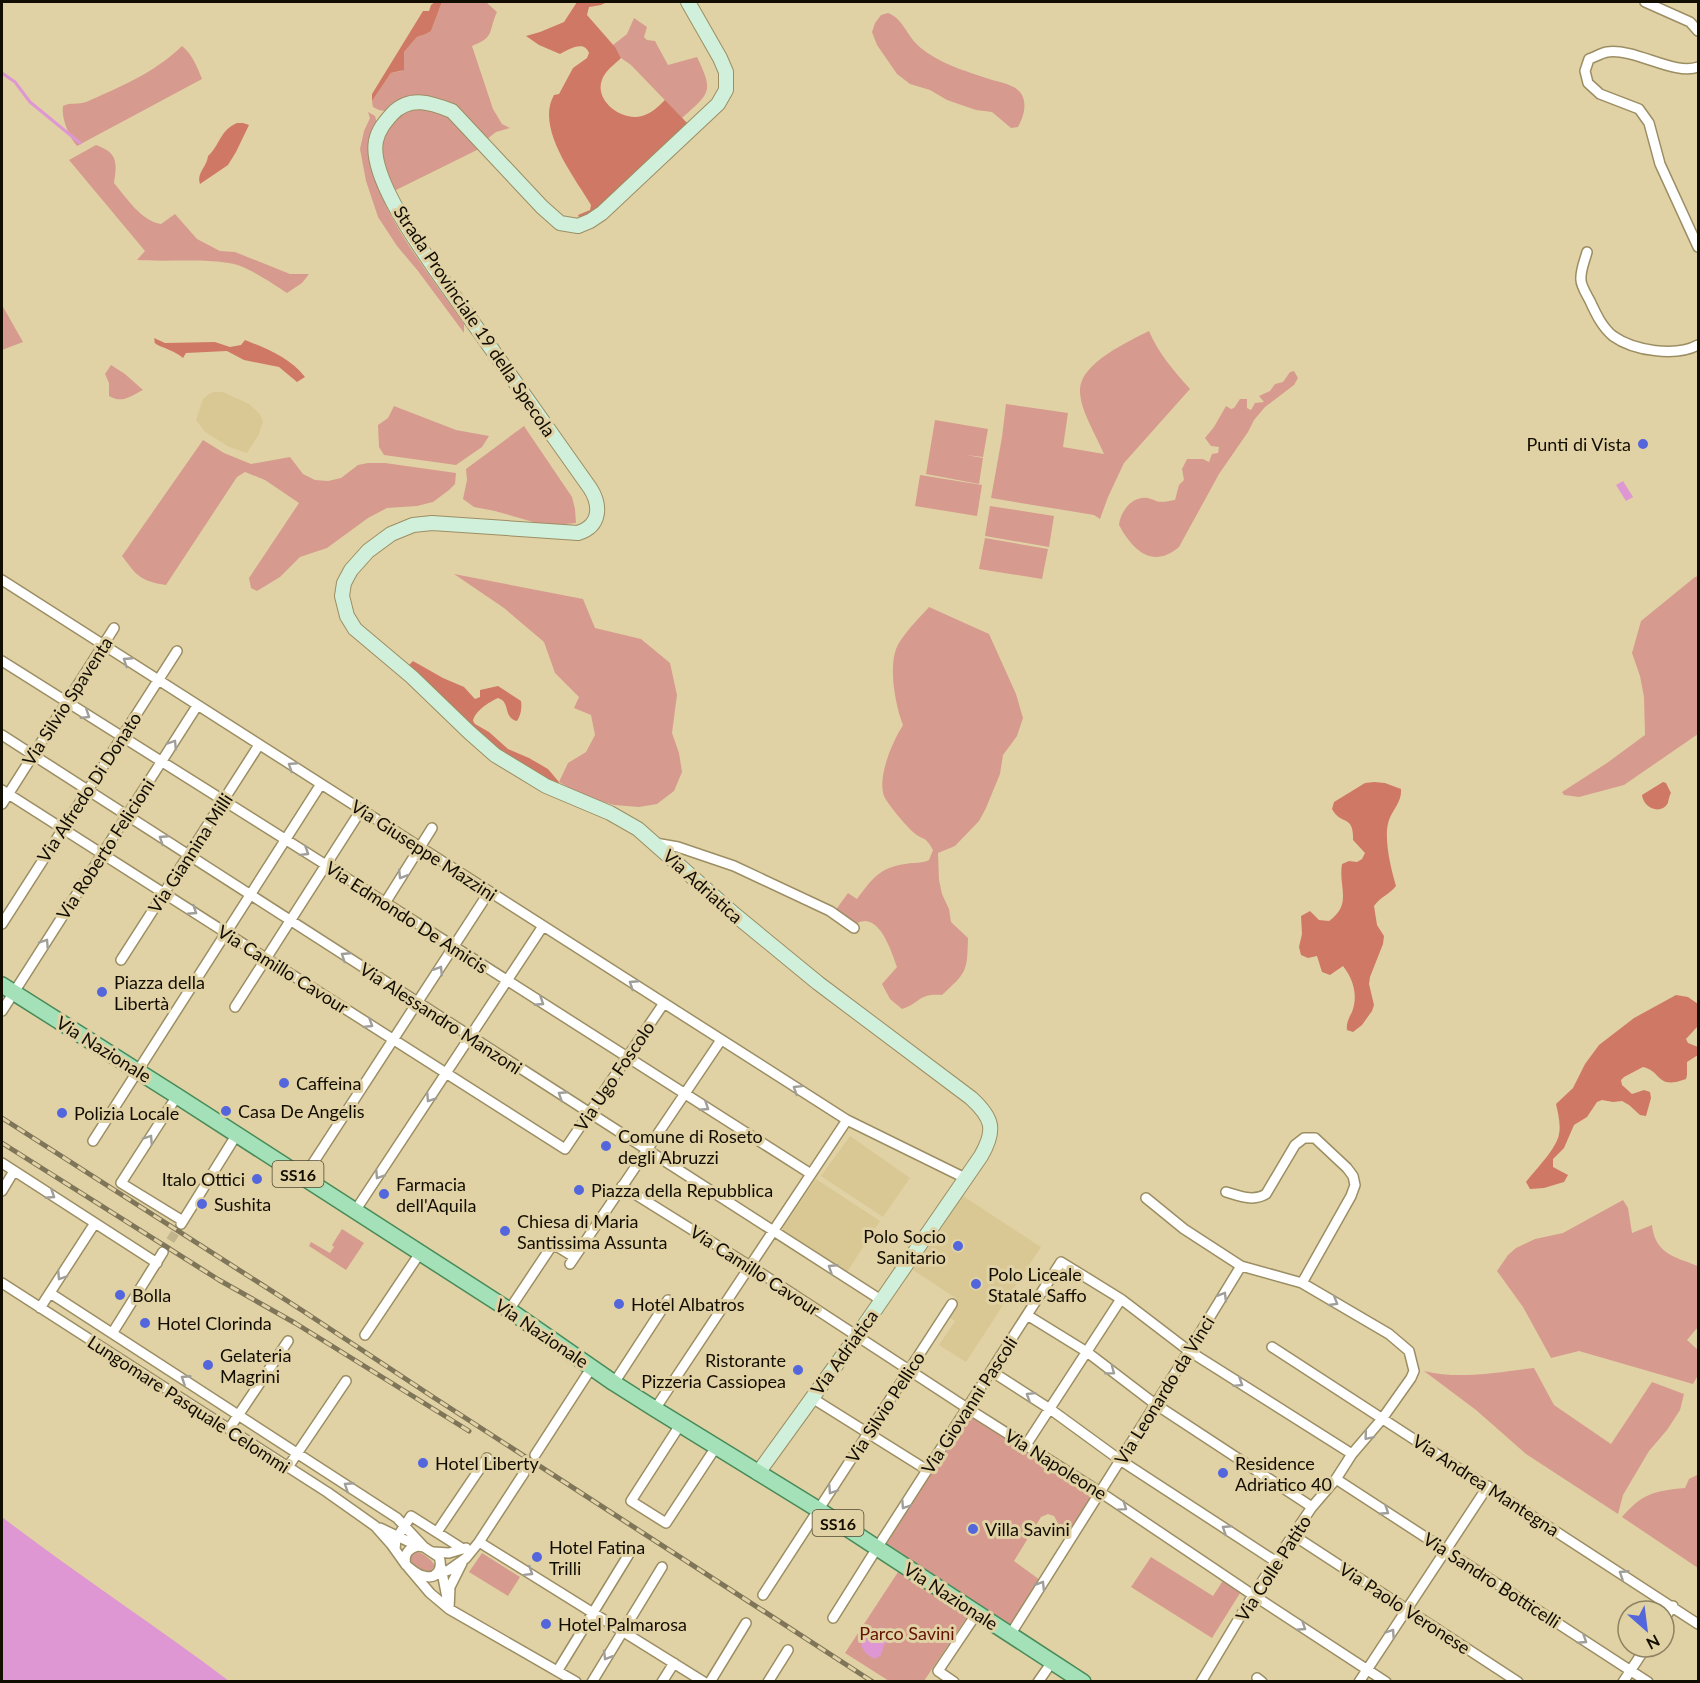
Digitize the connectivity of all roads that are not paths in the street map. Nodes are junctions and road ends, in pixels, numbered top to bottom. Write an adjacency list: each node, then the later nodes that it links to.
1 (688, 2): 8 (main road, Strada Provinciale 19 della Specola)
2 (1645, 2): 3 (street)
3 (1698, 31)
4 (1698, 67): 5 (street)
5 (1698, 247)
6 (1587, 252): 7 (street)
7 (1698, 345)
8 (592, 490): 32 (main road, Via Adriatica)
9 (2, 580): 11 (street, Via Giuseppe Mazzini)
10 (114, 628): 11 (street, Via Silvio Spaventa)
11 (103, 645): 14 (street, Via Giuseppe Mazzini, one-way to 11); 15 (street, Via Silvio Spaventa)
12 (177, 651): 14 (street, Via Alfredo Di Donato)
13 (2, 661): 15 (street, Via Edmondo De Amicis)
14 (157, 680): 16 (street, Via Giuseppe Mazzini); 18 (street, Via Alfredo Di Donato)
15 (67, 703): 18 (street, Via Edmondo De Amicis, one-way to 18); 20 (street, Via Silvio Spaventa)
16 (198, 705): 19 (street, Via Giuseppe Mazzini); 21 (street, Via Roberto Felicioni, one-way to 16)
17 (2, 735): 20 (street, Via Alessandro Manzoni)
18 (121, 737): 21 (street, Via Edmondo De Amicis); 23 (street, Via Alfredo Di Donato)
19 (259, 745): 22 (street, Via Giuseppe Mazzini, one-way to 19); 25 (street, Via Giannina Milli)
20 (33, 755): 23 (street, Via Alessandro Manzoni); 24 (street, Via Silvio Spaventa)
21 (161, 762): 25 (street, Via Edmondo De Amicis); 28 (street, Via Roberto Felicioni)
22 (321, 784): 27 (street, Via Giuseppe Mazzini); 31 (street)
23 (87, 790): 28 (street, Via Alessandro Manzoni); 30 (street, Via Alfredo Di Donato)
24 (5, 792): 26 (street, Via Silvio Spaventa); 30 (street, Via Camillo Cavour)
25 (224, 801): 31 (street, Via Edmondo De Amicis); 35 (street, Via Giannina Milli)
26 (2, 804)
27 (362, 810): 33 (street, Via Giuseppe Mazzini); 36 (street)
28 (127, 816): 34 (street, Via Roberto Felicioni); 35 (street, Via Alessandro Manzoni, one-way to 28)
29 (432, 828): 33 (street)
30 (63, 829): 34 (street, Via Camillo Cavour); 42 (street, Via Alfredo Di Donato)
31 (285, 839): 36 (street, Via Edmondo De Amicis, one-way to 36); 39 (street)
32 (654, 843): 44 (street); 73 (main road, Via Adriatica)
33 (420, 848): 37 (street, Via Giuseppe Mazzini); 40 (street, one-way to 40)
34 (102, 854): 38 (street, Via Camillo Cavour); 50 (street, Via Roberto Felicioni, one-way to 34)
35 (189, 855): 38 (street, Via Giannina Milli); 39 (street, Via Alessandro Manzoni)
36 (326, 865): 40 (street, Via Edmondo De Amicis); 41 (street)
37 (489, 892): 43 (street, Via Giuseppe Mazzini); 46 (street)
38 (164, 893): 45 (street, Via Camillo Cavour, one-way to 45); 48 (street, Via Giannina Milli)
39 (250, 895): 41 (street, Via Alessandro Manzoni); 45 (street)
40 (385, 903): 46 (street, Via Edmondo De Amicis)
41 (291, 921): 47 (street); 51 (street, Via Alessandro Manzoni, one-way to 41)
42 (2, 924)
43 (543, 926): 49 (street); 52 (street, Via Giuseppe Mazzini, one-way to 43)
44 (854, 928)
45 (226, 933): 47 (street, Via Camillo Cavour); 59 (street)
46 (454, 946): 49 (street, Via Edmondo De Amicis); 51 (street, one-way to 46)
47 (266, 958): 53 (street); 56 (street, Via Camillo Cavour, one-way to 56)
48 (122, 960)
49 (507, 981): 55 (street); 58 (street, Via Edmondo De Amicis, one-way to 58)
50 (7, 989): 54 (street, Via Roberto Felicioni); 59 (main road, Via Nazionale / SS16)
51 (418, 1002): 55 (street, Via Alessandro Manzoni); 56 (street)
52 (663, 1003): 57 (street, Via Giuseppe Mazzini); 58 (street, Via Ugo Foscolo)
53 (236, 1007)
54 (2, 1011)
55 (470, 1036): 60 (street); 63 (street, Via Alessandro Manzoni, one-way to 55)
56 (393, 1040): 60 (street, Via Camillo Cavour); 72 (street)
57 (721, 1040): 61 (street); 64 (street, Via Giuseppe Mazzini, one-way to 57)
58 (627, 1057): 61 (street, Via Edmondo De Amicis); 63 (street, Via Ugo Foscolo)
59 (138, 1071): 62 (main road, Via Nazionale / SS16); 66 (street)
60 (446, 1073): 67 (street, Via Camillo Cavour); 78 (street, one-way to 78)
61 (684, 1094): 68 (street); 71 (street, Via Edmondo De Amicis, one-way to 71)
62 (177, 1096): 65 (main road, Via Nazionale / SS16); 65 (street, one-way to 62)
63 (589, 1112): 67 (street, Via Ugo Foscolo); 68 (street, Via Alessandro Manzoni)
64 (847, 1120): 71 (street); 73 (street, Via Giuseppe Mazzini)
65 (237, 1134): 72 (main road, Via Nazionale / SS16)
66 (93, 1141)
67 (565, 1149)
68 (647, 1149): 74 (street); 80 (street, Via Alessandro Manzoni)
69 (2, 1163): 70 (street)
70 (14, 1171): 75 (street); 79 (street, one-way to 79)
71 (811, 1174): 80 (street)
72 (304, 1177): 78 (main road, Via Nazionale / SS16)
73 (965, 1178): 91 (main road, Via Adriatica)
74 (622, 1186): 84 (street, Via Camillo Cavour); 94 (street)
75 (2, 1191)
76 (1226, 1192): 87 (street)
77 (1146, 1198): 85 (street)
78 (355, 1211): 82 (main road, Via Nazionale / SS16)
79 (96, 1223): 83 (street); 88 (street, one-way to 88)
80 (773, 1231): 84 (street); 91 (street, Via Alessandro Manzoni, one-way to 80)
81 (163, 1252): 83 (street)
82 (420, 1253): 94 (main road, Via Nazionale / SS16); 97 (street)
83 (157, 1263): 96 (street)
84 (750, 1266): 98 (street, Via Camillo Cavour); 111 (street)
85 (1241, 1266): 87 (street); 101 (street, Via Leonardo da Vinci, one-way to 85)
86 (2, 1283): 93 (street, Lungomare Pasquale Celommi)
87 (1302, 1283): 114 (street, Via Colle Patito, one-way to 114)
88 (50, 1293): 93 (street); 96 (street)
89 (1121, 1299): 95 (street, Via Giovanni Pascoli); 101 (street); 102 (street)
90 (668, 1300): 107 (street)
91 (881, 1300): 98 (main road, Via Adriatica)
92 (952, 1304): 104 (street, Via Silvio Pellico)
93 (40, 1308): 116 (street, Lungomare Pasquale Celommi)
94 (509, 1310): 103 (main road, Via Nazionale / SS16)
95 (1027, 1315): 102 (street); 105 (street, Via Giovanni Pascoli)
96 (113, 1332): 113 (street, one-way to 96)
97 (365, 1335)
98 (857, 1336): 104 (street, Via Napoleone); 108 (main road, Via Adriatica)
99 (288, 1341): 113 (street)
100 (1272, 1347): 114 (street, Via Andrea Mantegna)
101 (1189, 1352): 109 (street, Via Leonardo da Vinci); 121 (street, one-way to 121)
102 (1087, 1353): 109 (street, one-way to 109); 112 (street)
103 (591, 1367): 107 (main road, Via Nazionale / SS16); 122 (street)
104 (909, 1370): 110 (street, Via Napoleone); 117 (street, Via Silvio Pellico)
105 (991, 1371): 110 (street, Via Giovanni Pascoli); 112 (street, one-way to 105)
106 (346, 1381): 120 (street)
107 (614, 1383): 111 (main road, Via Nazionale / SS16)
108 (812, 1398): 117 (street); 128 (main road, Via Adriatica)
109 (1155, 1404): 124 (street, Via Leonardo da Vinci); 132 (street)
110 (967, 1408): 118 (street, Via Napoleone); 126 (street, Via Giovanni Pascoli)
111 (655, 1409): 115 (main road, Via Nazionale / SS16)
112 (1050, 1409): 118 (street); 124 (street)
113 (239, 1415): 116 (street); 120 (street)
114 (1382, 1419): 121 (street, Via Colle Patito, one-way to 121); 130 (street, Via Andrea Mantegna)
115 (680, 1425): 119 (main road, Via Nazionale / SS16); 119 (street)
116 (229, 1430): 125 (street, Lungomare Pasquale Celommi)
117 (868, 1433): 126 (street); 133 (street, Via Silvio Pellico, one-way to 133)
118 (1026, 1445): 131 (street, Via Napoleone)
119 (716, 1447): 128 (main road, Via Nazionale / SS16)
120 (297, 1453): 125 (street); 135 (street, one-way to 120)
121 (1352, 1454): 129 (street, Via Colle Patito)
122 (535, 1455)
123 (487, 1458): 136 (street)
124 (1120, 1460): 131 (street, Via Leonardo da Vinci); 146 (street, one-way to 124)
125 (288, 1467): 134 (street, Lungomare Pasquale Celommi)
126 (927, 1470): 141 (street, Via Giovanni Pascoli, one-way to 141)
127 (524, 1473): 139 (street)
128 (758, 1473): 133 (main road, Via Nazionale / SS16)
129 (1336, 1479): 132 (street, Via Colle Patito); 144 (street, Via Sandro Botticelli, one-way to 144)
130 (1488, 1486): 144 (street); 152 (street, Via Andrea Mantegna, one-way to 130)
131 (1100, 1492): 151 (street, Via Napoleone, one-way to 151); 162 (street, Via Leonardo da Vinci, one-way to 131)
132 (1312, 1507): 137 (street, Via Colle Patito)
133 (819, 1510): 141 (main road, Via Nazionale / SS16); 150 (street, Via Silvio Pellico)
134 (375, 1526): 138 (street); 142 (street)
135 (404, 1526): 136 (street); 138 (street); 140 (street)
136 (437, 1532): 145 (street)
137 (1293, 1535): 146 (street, Via Colle Patito); 155 (street, Via Paolo Veronese)
138 (398, 1536): 140 (street); 142 (street)
139 (481, 1539): 145 (street); 156 (street, one-way to 156)
140 (424, 1548): 145 (street); 147 (street); 149 (street)
141 (877, 1548): 157 (main road, Via Nazionale / SS16); 158 (street, Via Giovanni Pascoli)
142 (395, 1549): 147 (street)
143 (632, 1549): 156 (street)
144 (1445, 1550): 155 (street); 169 (street, Via Sandro Botticelli, one-way to 169)
145 (464, 1556): 149 (street); 153 (street)
146 (1275, 1561): 151 (street, Via Colle Patito)
147 (407, 1566): 149 (street); 153 (street)
148 (662, 1567): 161 (street)
149 (439, 1572): 153 (street)
150 (764, 1595)
151 (1253, 1595): 167 (street, Via Napoleone, one-way to 167); 179 (street, Via Colle Patito)
152 (1661, 1599)
153 (449, 1609): 168 (street)
154 (1676, 1609): 160 (street, Via Andrea Mantegna)
155 (1407, 1610): 167 (street, one-way to 155); 182 (street, Via Paolo Veronese)
156 (593, 1613): 161 (street); 168 (street)
157 (977, 1613): 162 (main road, Via Nazionale / SS16); 176 (street)
158 (833, 1618)
159 (746, 1623): 174 (street)
160 (1698, 1624)
161 (623, 1631): 166 (street); 171 (street, one-way to 171)
162 (1010, 1635): 165 (main road, Via Nazionale / SS16)
163 (788, 1650): 175 (street)
164 (1638, 1659): 169 (street)
165 (1052, 1662): 177 (street); 178 (main road, Via Nazionale / SS16)
166 (674, 1663): 172 (street); 173 (street)
167 (1367, 1669): 180 (street); 181 (street, Via Napoleone)
168 (558, 1670): 170 (street)
169 (1630, 1670): 183 (street); 184 (street, Via Sandro Botticelli)
170 (576, 1682)
171 (592, 1682)
172 (662, 1682)
173 (704, 1682)
174 (710, 1682)
175 (768, 1682)
176 (954, 1682)
177 (1038, 1682)
178 (1083, 1682)
179 (1200, 1682)
180 (1359, 1682)
181 (1386, 1682)
182 (1518, 1682)
183 (1623, 1682)
184 (1648, 1682)

